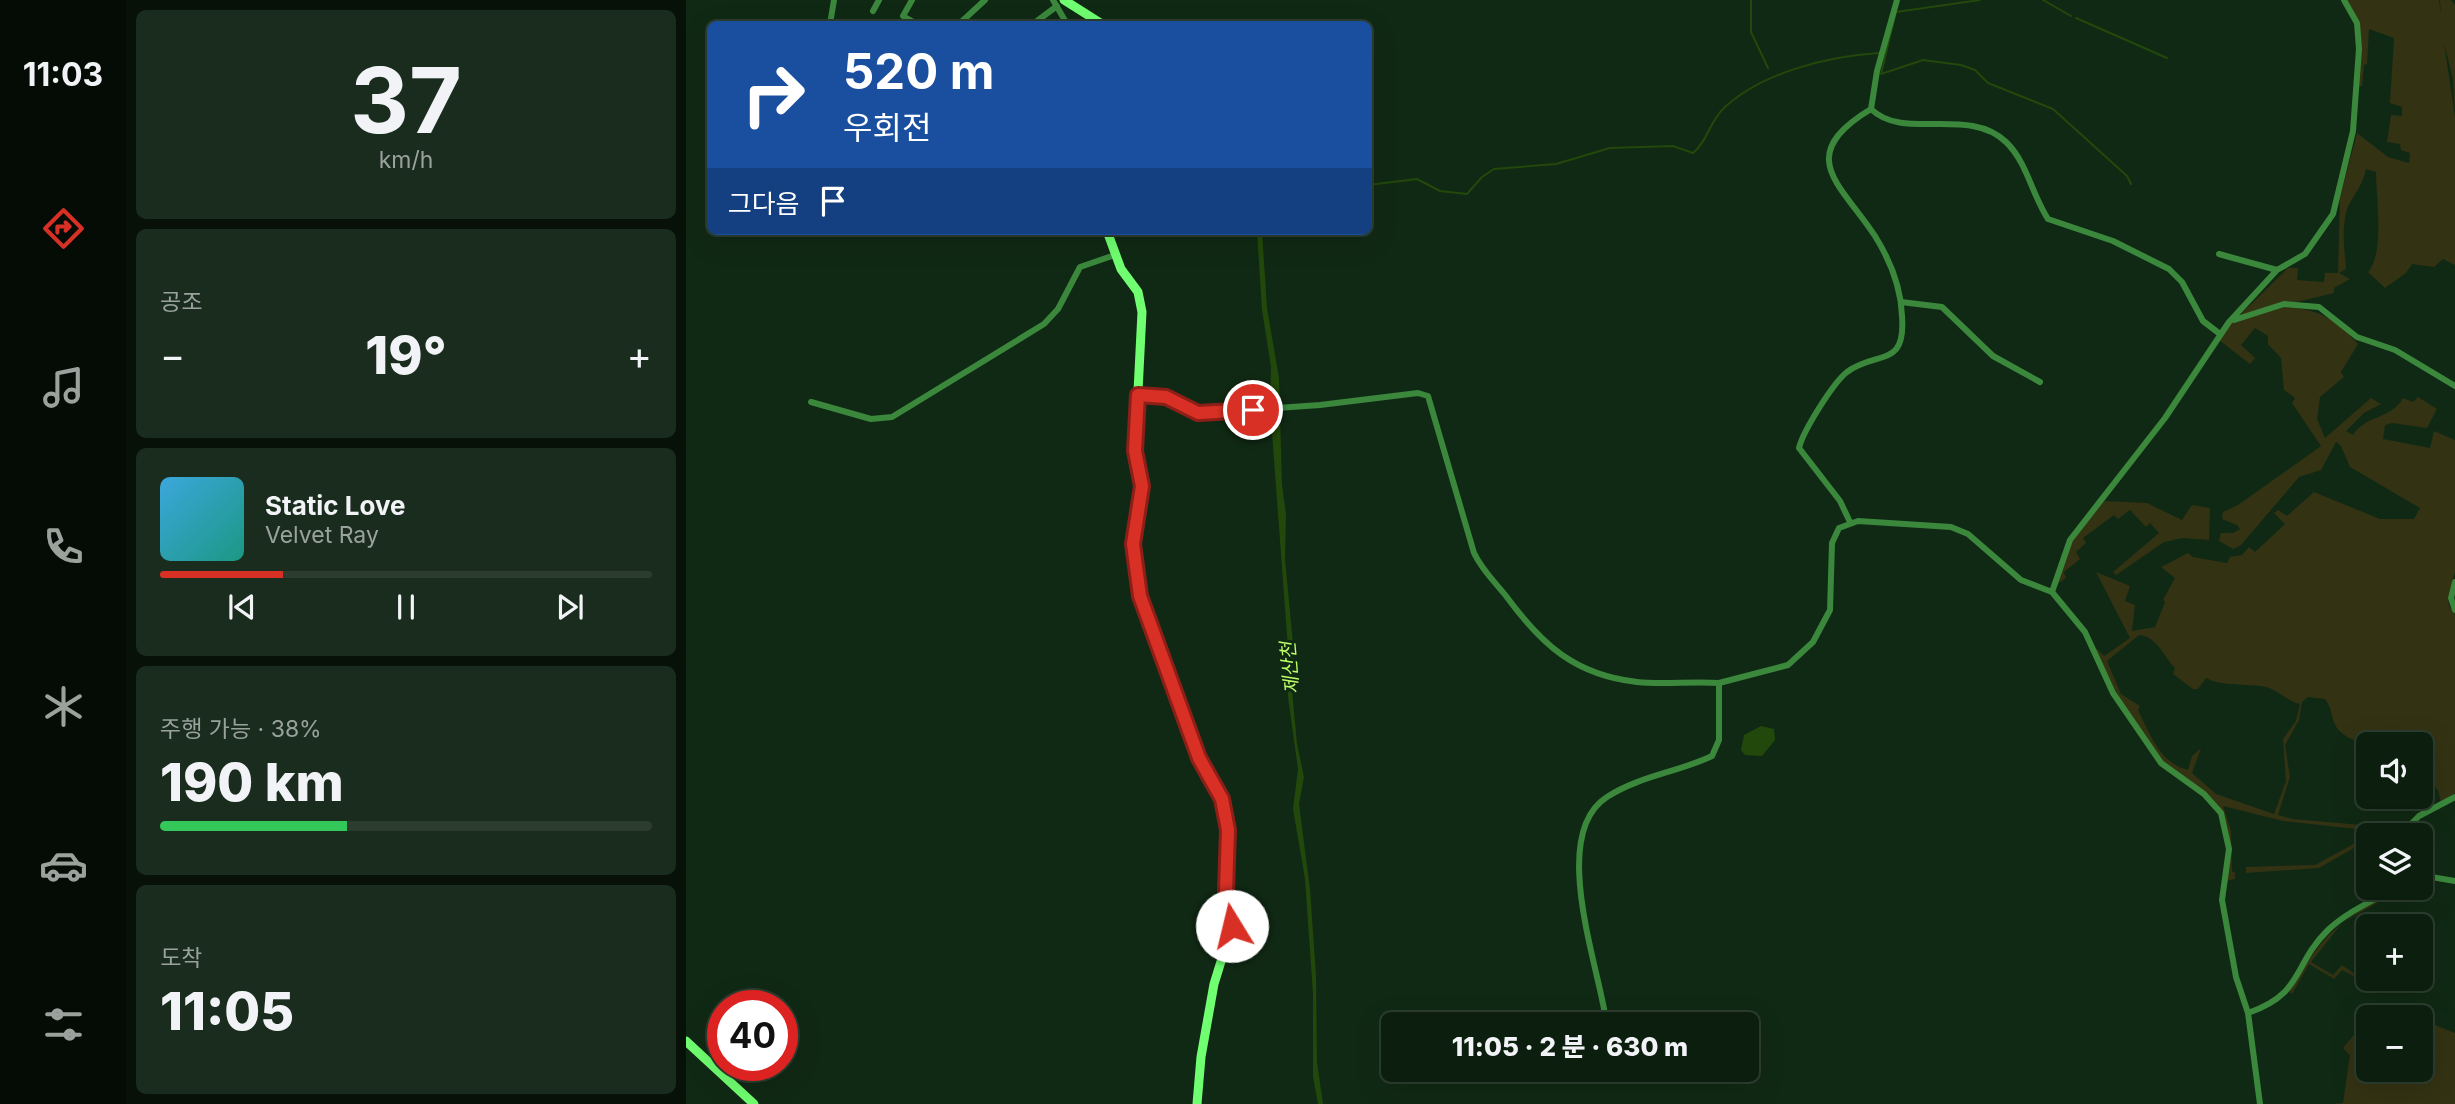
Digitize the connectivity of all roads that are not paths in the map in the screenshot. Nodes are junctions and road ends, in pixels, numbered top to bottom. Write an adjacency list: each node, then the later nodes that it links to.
1 (834, 0): 9 (street)
2 (879, 0): 8 (street)
3 (912, 0): 10 (street)
4 (985, 0): 11 (street)
5 (1897, 0): 15 (street)
6 (2344, 0): 19 (street)
7 (1064, 2): 12 (street); 13 (street); 14 (street)
8 (873, 11)
9 (830, 21)
10 (912, 21)
11 (962, 21)
12 (1037, 21)
13 (1067, 21)
14 (1097, 21)
15 (1871, 109): 20 (street); 22 (street)
16 (1108, 235): 18 (street)
17 (2219, 254): 19 (street)
18 (1115, 256): 25 (street); 26 (street)
19 (2277, 271): 21 (street)
20 (1901, 302): 23 (street); 27 (street)
21 (2229, 322): 22 (street); 24 (street)
22 (2220, 334): 29 (street)
23 (2040, 382)
24 (2455, 386)
25 (1138, 395): 31 (street); 41 (street)
26 (811, 402)
27 (1850, 522): 29 (street); 31 (street)
28 (2455, 582): 30 (street)
29 (2052, 592): 38 (street)
30 (2455, 610)
31 (1719, 683): 37 (street)
32 (2455, 797): 33 (street)
33 (2411, 823)
34 (2433, 877): 35 (street)
35 (2455, 881)
36 (2376, 900): 38 (street)
37 (1604, 1012)
38 (2248, 1013): 42 (street)
39 (686, 1041): 40 (street)
40 (754, 1104)
41 (1197, 1104)
42 (2260, 1104)

